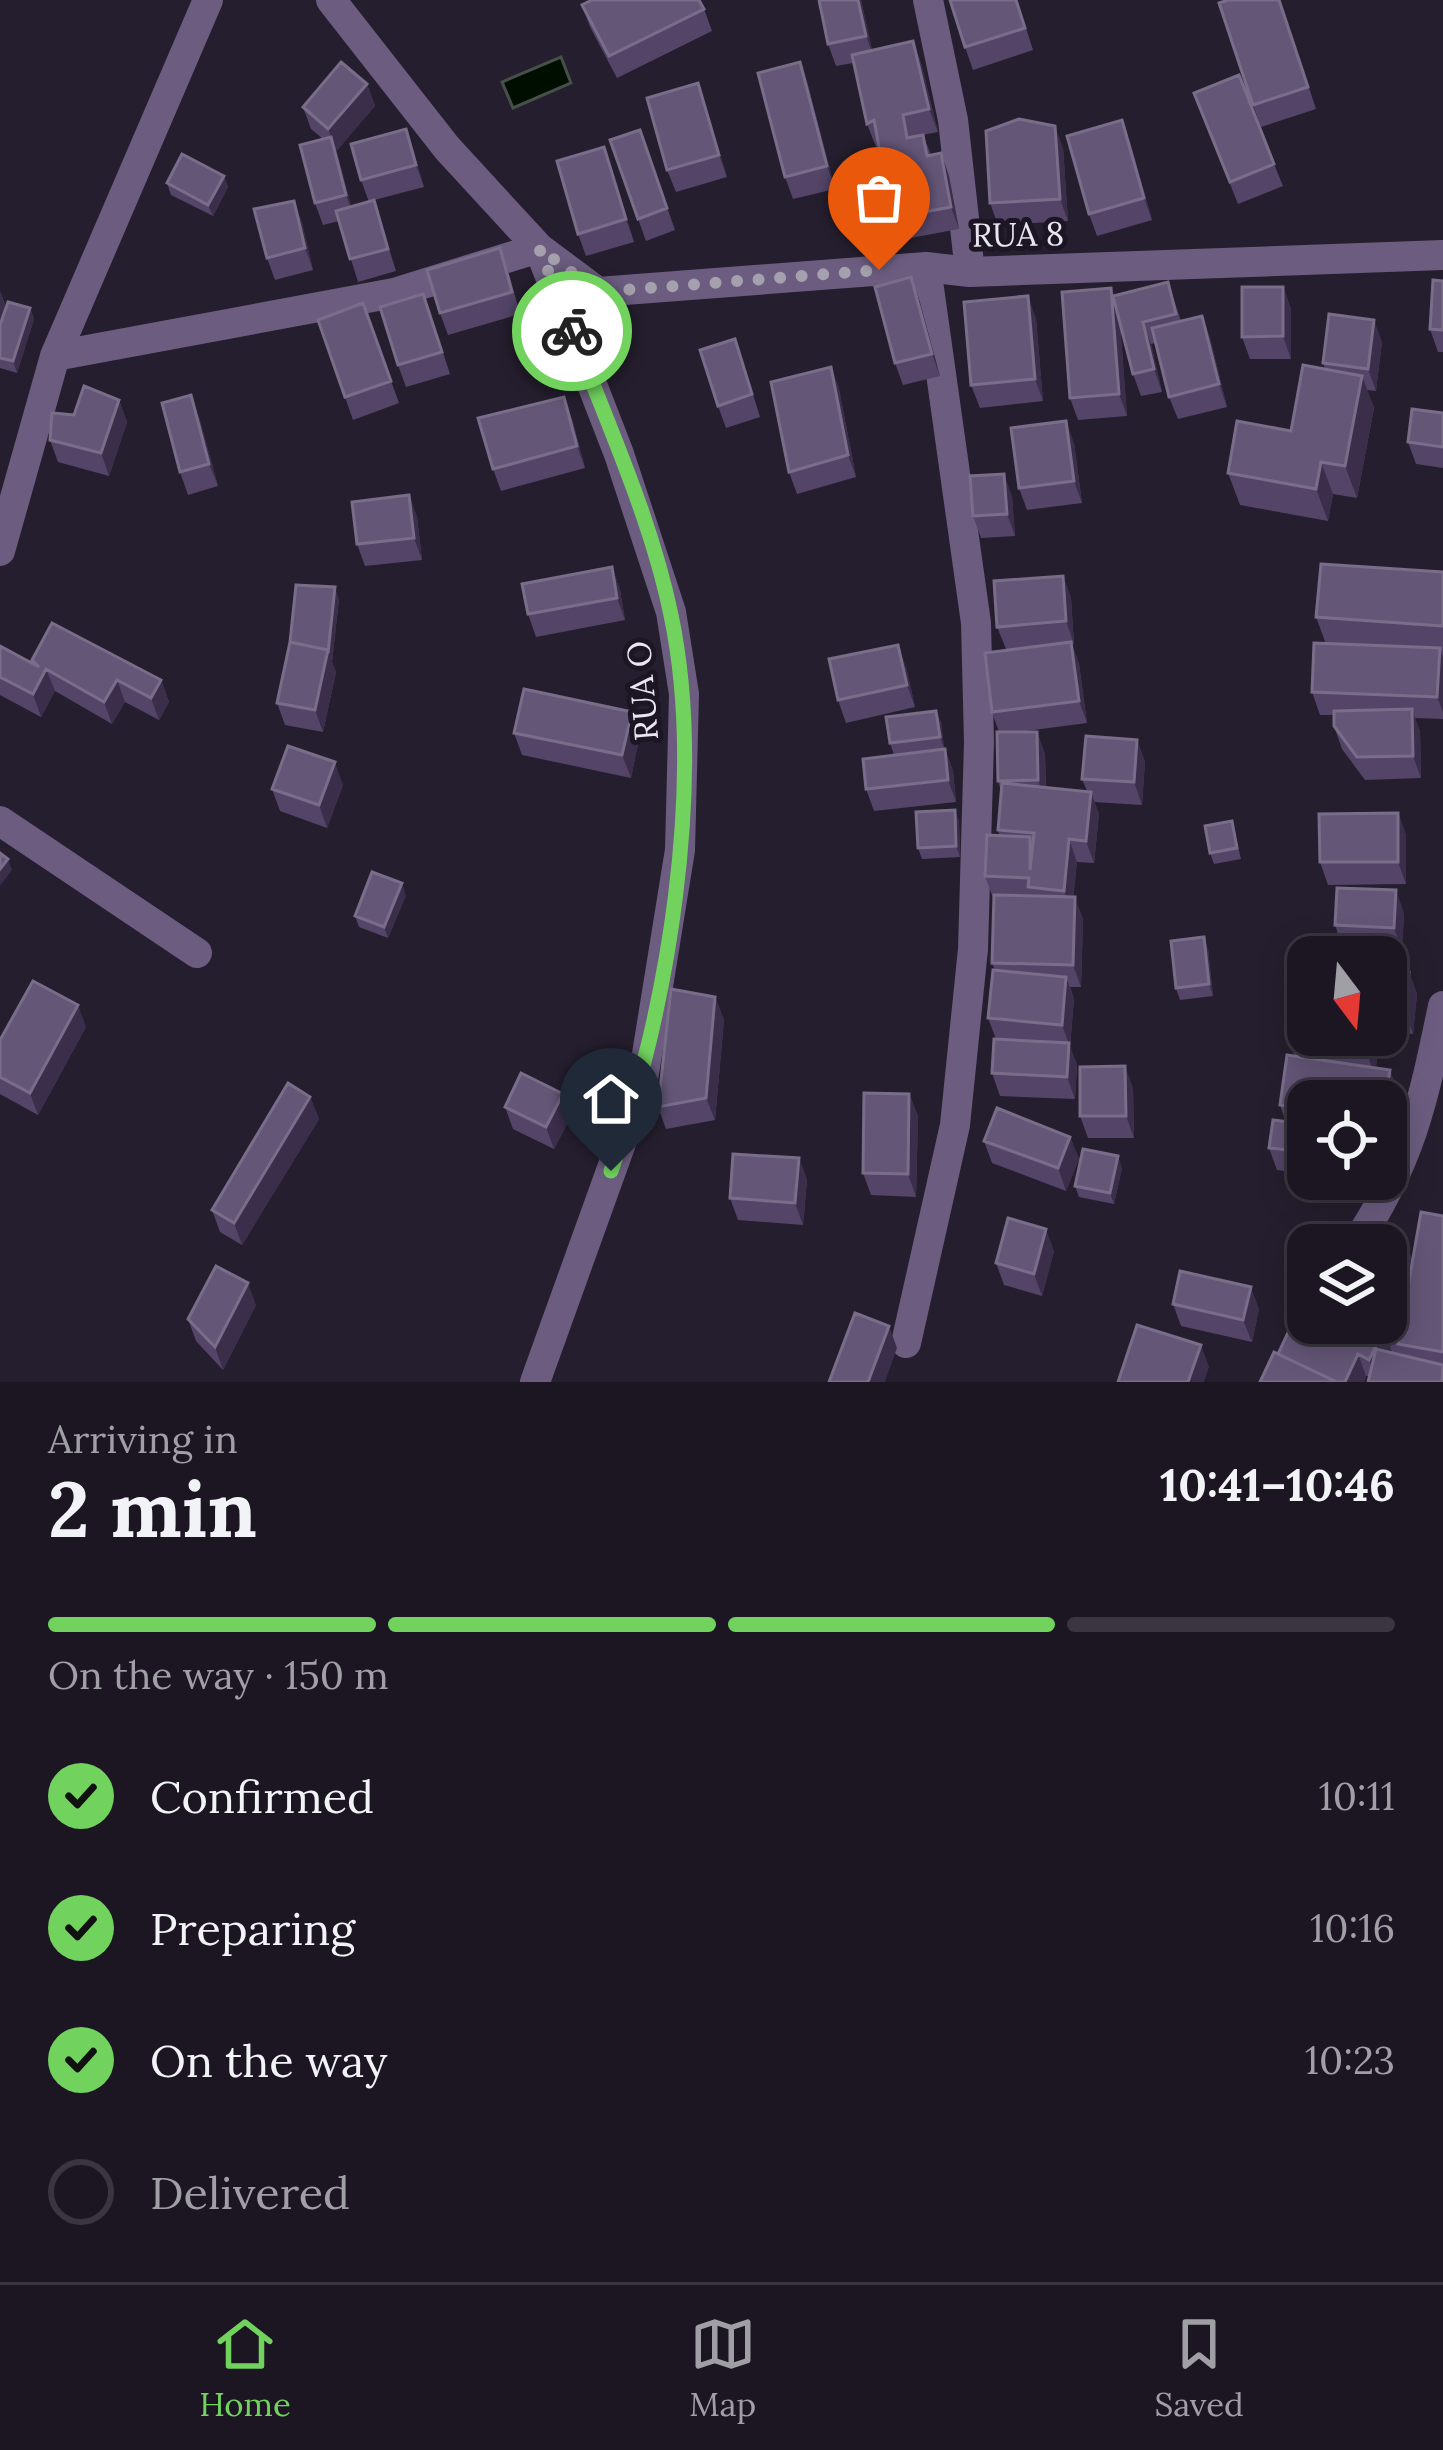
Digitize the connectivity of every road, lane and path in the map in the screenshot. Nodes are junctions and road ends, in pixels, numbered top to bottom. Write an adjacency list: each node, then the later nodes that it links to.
1 (208, 0): 8 (street)
2 (331, 0): 4 (street, RUA O)
3 (928, 0): 7 (street)
4 (539, 248): 6 (street, RUA 8); 8 (street); 15 (street, RUA O)
5 (1443, 255): 7 (street, RUA 8)
6 (926, 267): 7 (street, RUA 8); 14 (street)
7 (970, 272)
8 (55, 356): 9 (street)
9 (0, 551)
10 (0, 821): 11 (street)
11 (197, 953)
12 (1443, 1006): 13 (street)
13 (1369, 1224)
14 (906, 1343)
15 (535, 1382)

